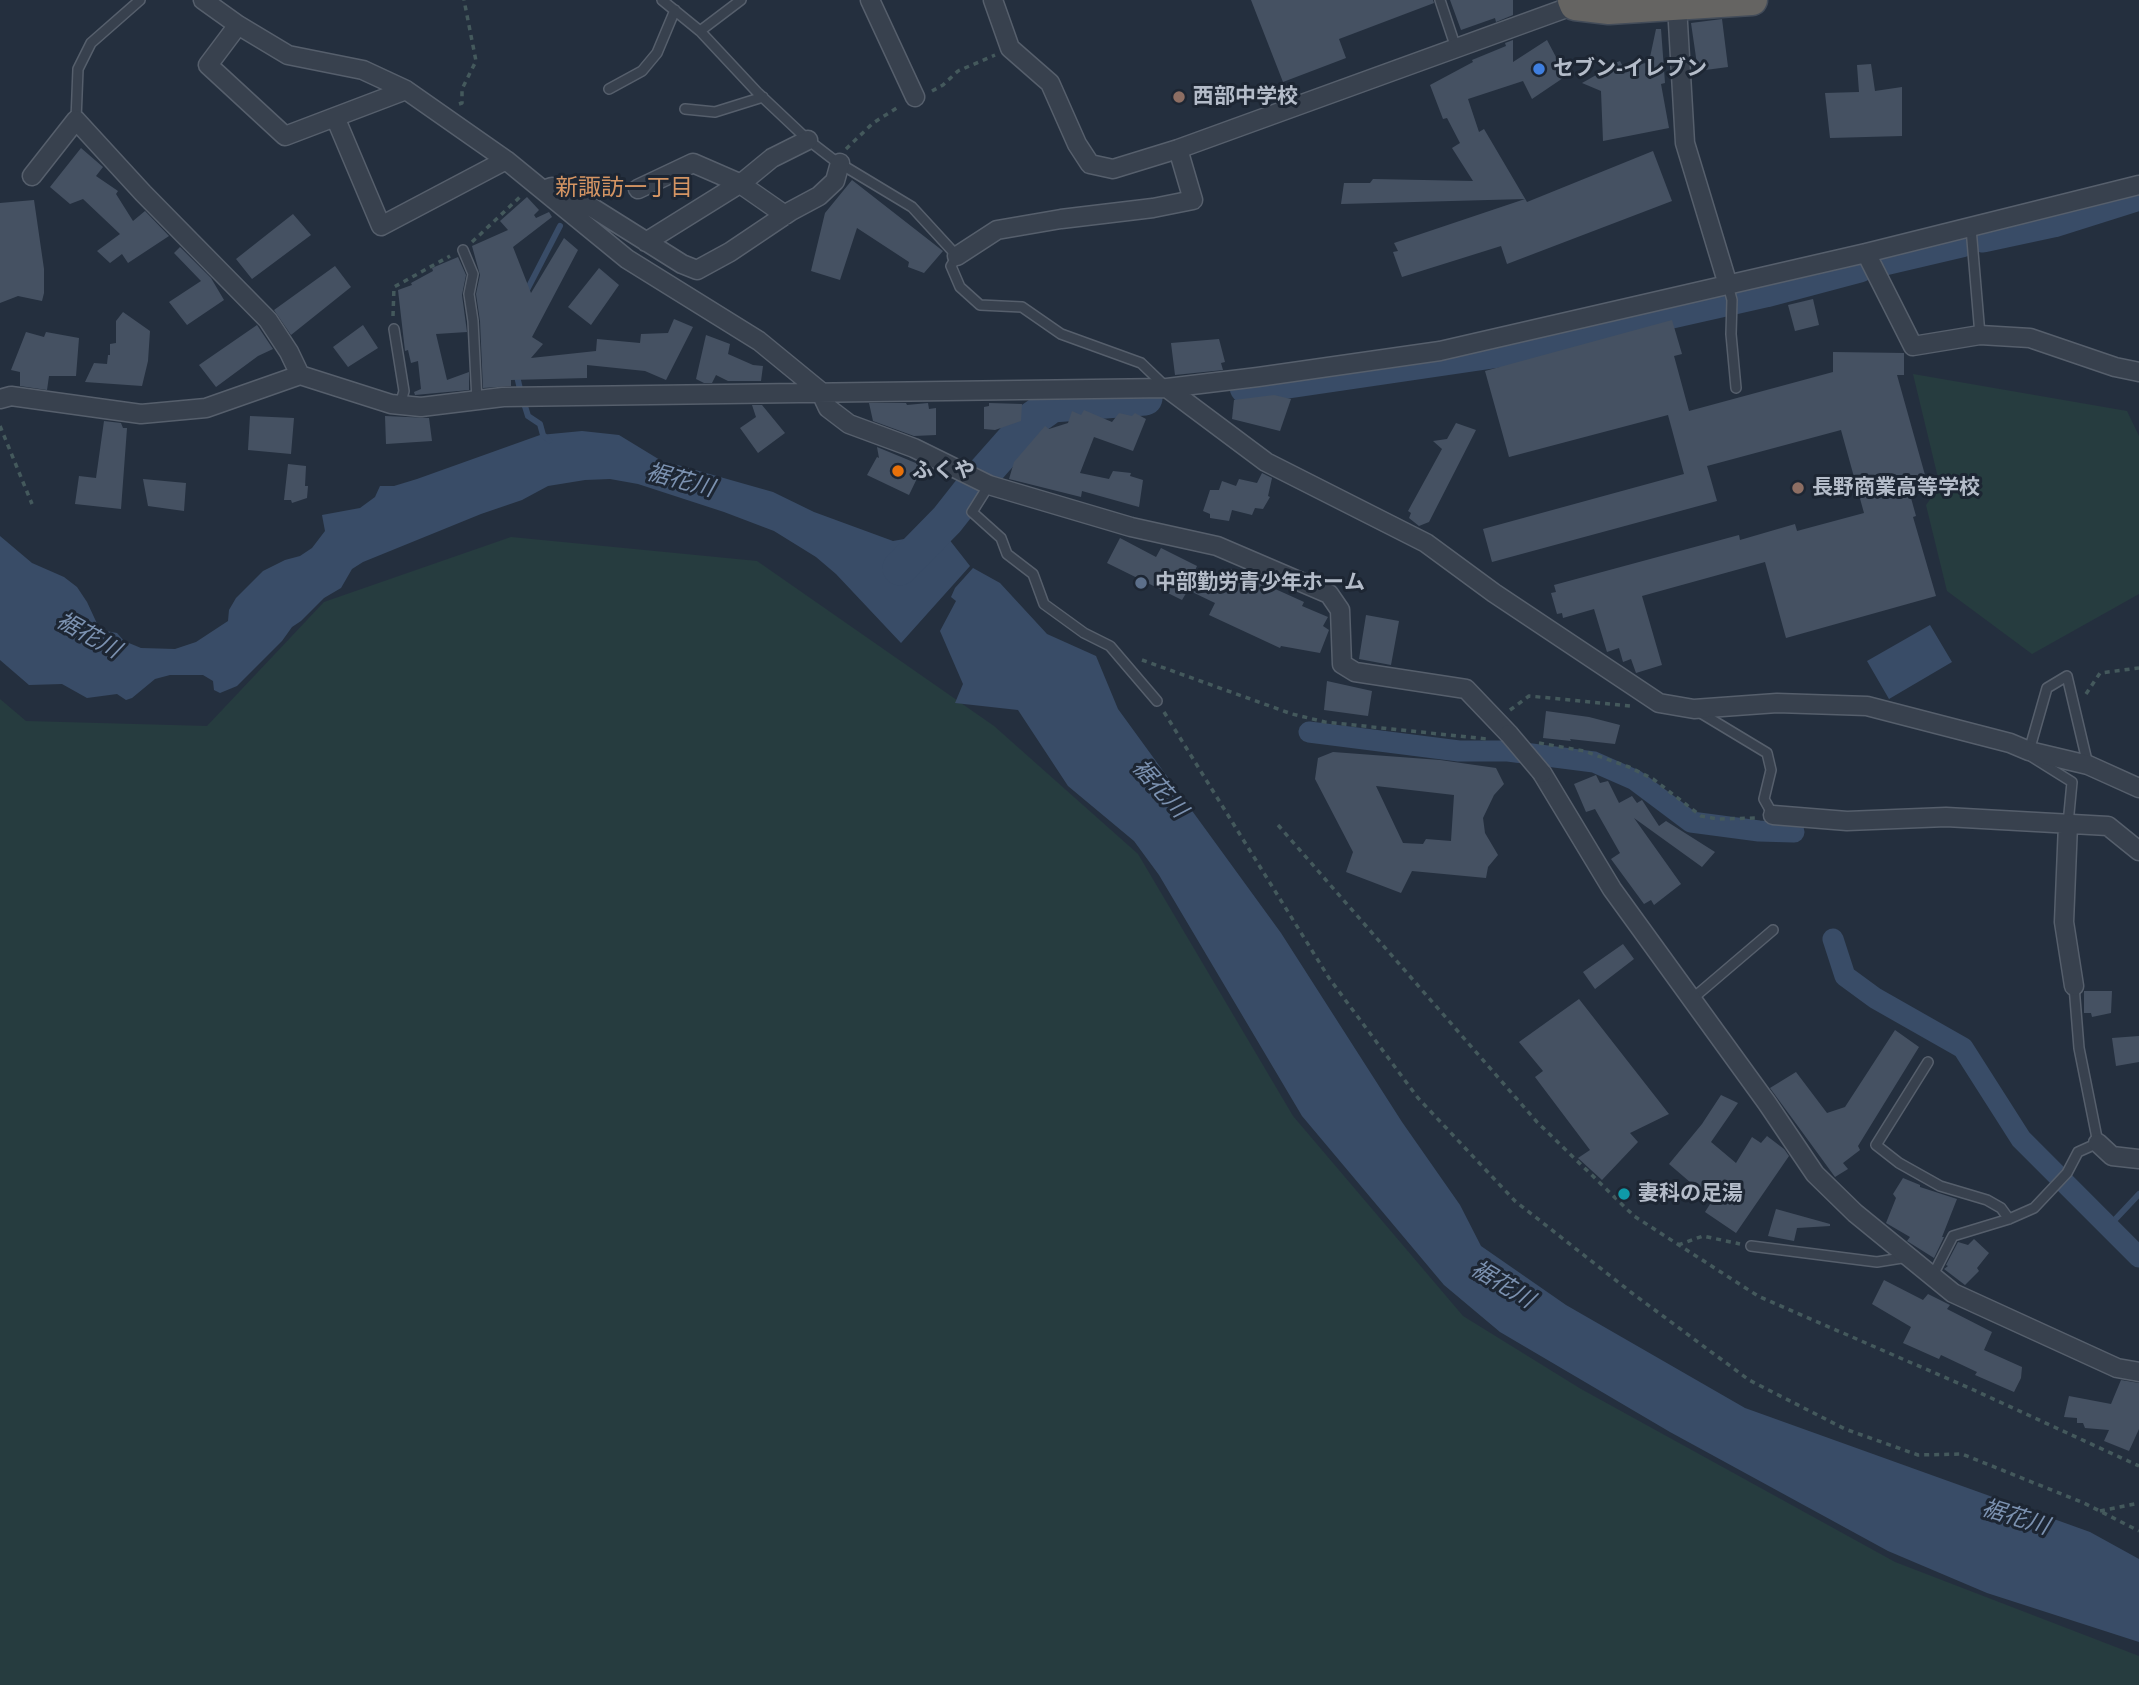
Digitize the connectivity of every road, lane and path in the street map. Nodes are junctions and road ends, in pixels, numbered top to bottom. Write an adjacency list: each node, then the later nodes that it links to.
1 (140, 0): 22 (lane)
2 (204, 0): 13 (street)
3 (464, 0): 23 (path)
4 (662, 0): 12 (lane)
5 (741, 0): 14 (lane)
6 (870, 0): 19 (street)
7 (993, 0): 25 (street)
8 (1440, 0): 15 (lane)
9 (1752, 0): 11 (highway)
10 (1574, 3): 11 (highway); 15 (street)
11 (1677, 6): 39 (street)
12 (675, 10): 14 (lane); 16 (lane)
13 (238, 25): 17 (street); 21 (street)
14 (700, 31): 18 (lane)
15 (1457, 49): 25 (street)
16 (609, 89)
17 (406, 90): 21 (street); 23 (street)
18 (763, 97): 20 (lane); 24 (lane)
19 (915, 97)
20 (685, 109)
21 (335, 117): 26 (street)
22 (76, 120): 28 (street); 43 (street)
23 (475, 131): 26 (street)
24 (808, 140): 27 (lane); 29 (street)
25 (1178, 149): 38 (street)
26 (506, 160): 32 (street)
27 (840, 163): 33 (street); 38 (lane)
28 (32, 176)
29 (739, 184): 31 (street); 33 (street); 35 (street)
30 (2139, 185): 34 (street)
31 (638, 189)
32 (543, 190): 35 (street); 46 (street)
33 (785, 215): 35 (street)
34 (1971, 228): 37 (street); 41 (lane)
35 (646, 242)
36 (463, 250): 48 (lane)
37 (1866, 253): 39 (street); 41 (street)
38 (957, 256): 44 (lane)
39 (1730, 293): 44 (street); 45 (lane)
40 (394, 328): 49 (lane)
41 (1980, 335): 42 (street)
42 (2139, 372)
43 (300, 375): 47 (street); 49 (street)
44 (1167, 388): 46 (street); 56 (street)
45 (1736, 388)
46 (820, 391): 48 (street); 51 (street)
47 (0, 399)
48 (477, 401): 49 (street)
49 (400, 405)
50 (0, 426): 52 (path)
51 (989, 485): 53 (lane); 59 (street)
52 (32, 505)
53 (1110, 646): 55 (lane); 60 (path)
54 (2139, 668): 58 (path)
55 (1157, 701): 84 (path)
56 (1659, 703): 57 (street); 59 (path)
57 (1694, 709): 62 (street); 66 (lane)
58 (2075, 711): 63 (lane); 64 (lane)
59 (1497, 720): 60 (street)
60 (1504, 737): 72 (street, bridge)
61 (1528, 743): 66 (path)
62 (2010, 743): 63 (street); 67 (lane)
63 (2029, 751): 64 (street)
64 (2088, 765): 65 (street)
65 (2139, 788)
66 (1773, 816): 67 (street)
67 (2068, 824): 69 (street); 71 (street)
68 (1278, 825): 77 (path)
69 (2139, 851)
70 (1773, 930): 72 (lane)
71 (2074, 986): 74 (lane)
72 (1692, 999): 79 (street)
73 (1928, 1062): 76 (lane)
74 (2098, 1143): 75 (street); 76 (lane)
75 (2139, 1159)
76 (2009, 1219): 80 (lane)
77 (1678, 1245): 78 (path); 82 (path)
78 (1751, 1246): 79 (lane)
79 (1909, 1256): 80 (street)
80 (1933, 1275): 81 (street)
81 (2139, 1372)
82 (2139, 1466)
83 (2139, 1503): 84 (path)
84 (2100, 1511): 85 (path)
85 (2139, 1531)

